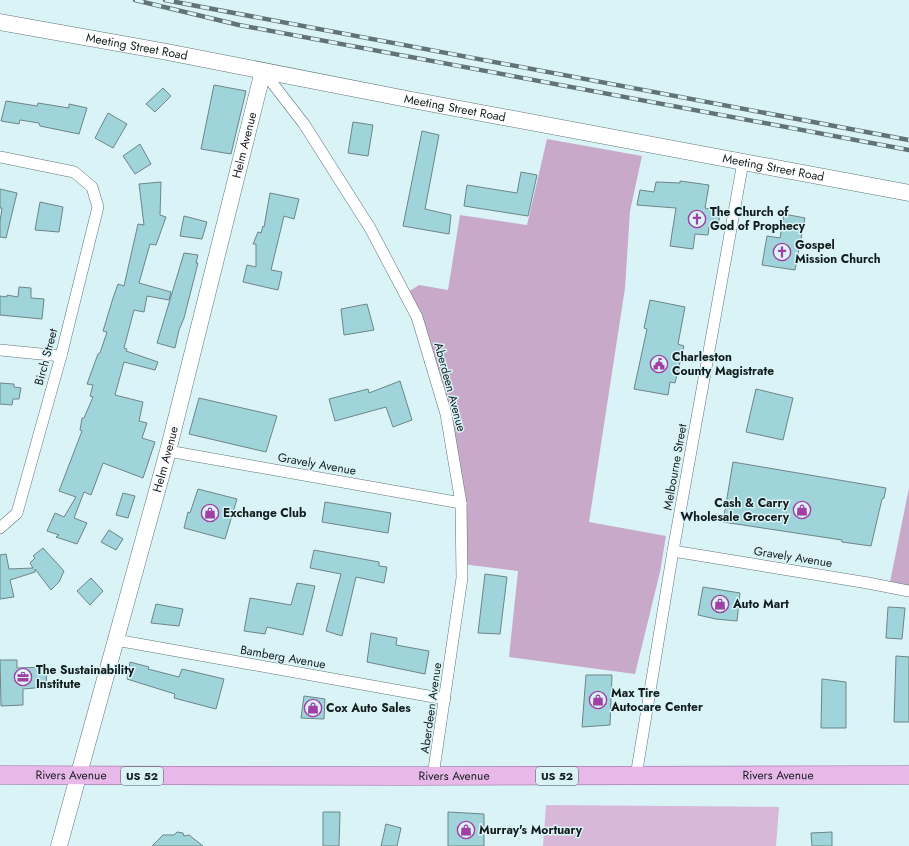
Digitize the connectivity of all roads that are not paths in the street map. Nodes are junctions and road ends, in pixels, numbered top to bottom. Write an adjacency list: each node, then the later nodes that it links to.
1 (0, 22): 2 (street, Meeting Street Road)
2 (263, 71): 4 (street, Meeting Street Road); 8 (street, Helm Avenue); 9 (street, Aberdeen Avenue)
3 (0, 157): 7 (street, Birch Street)
4 (743, 162): 5 (street, Meeting Street Road); 11 (street, Melbourne Street)
5 (909, 193)
6 (0, 350): 7 (street)
7 (61, 356): 10 (street, Birch Street)
8 (168, 451): 9 (street, Gravely Avenue); 13 (street, Helm Avenue)
9 (461, 503): 14 (street, Aberdeen Avenue)
10 (0, 528)
11 (673, 551): 12 (street, Gravely Avenue); 19 (street, Melbourne Street)
12 (909, 591)
13 (116, 640): 14 (street, Bamberg Avenue); 17 (street, Helm Avenue)
14 (445, 699): 18 (street, Aberdeen Avenue)
15 (0, 775): 17 (main road, Rivers Avenue / US 52)
16 (909, 775): 19 (main road, Rivers Avenue / US 52)
17 (79, 776): 18 (main road, Rivers Avenue / US 52); 20 (street, Helm Avenue)
18 (434, 776): 19 (main road, Rivers Avenue / US 52)
19 (636, 776)
20 (59, 846)

